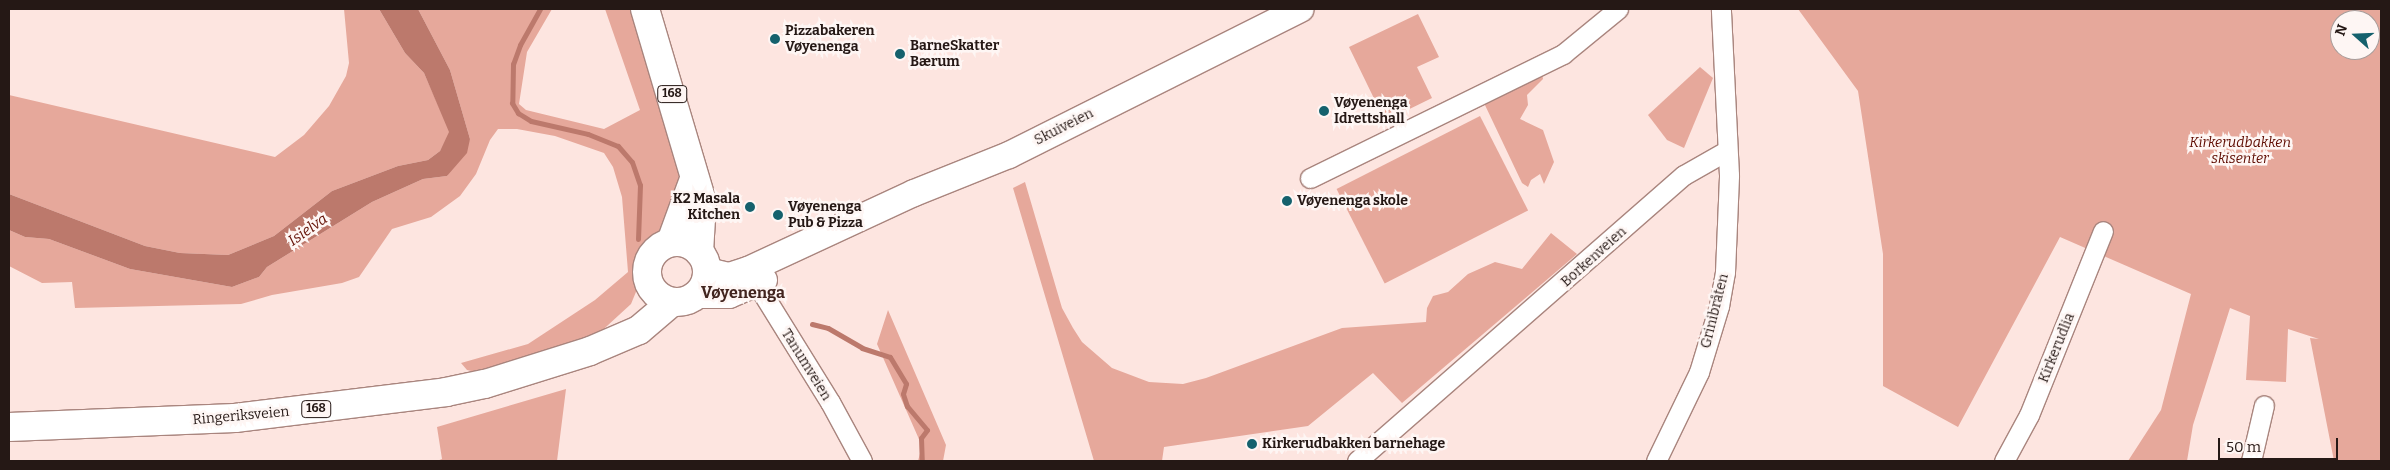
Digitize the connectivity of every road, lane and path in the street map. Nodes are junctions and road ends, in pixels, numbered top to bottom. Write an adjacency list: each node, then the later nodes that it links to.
1 (645, 9): 7 (main road, 168)
2 (1300, 9): 11 (main road, Skuiveien)
3 (1618, 9): 6 (street)
4 (1721, 9): 5 (street)
5 (1726, 151): 18 (street, Borkenveien); 19 (street, Grinibråten)
6 (1310, 178)
7 (694, 179): 9 (main road); 10 (main road, 168)
8 (2103, 231): 20 (street, Kirkerudlia)
9 (671, 242): 10 (main road); 12 (main road)
10 (703, 262): 11 (main road, Skuiveien); 13 (main road, 168)
11 (752, 277): 13 (main road, Skuiveien); 17 (street, Tanumveien)
12 (649, 284): 13 (main road); 14 (main road)
13 (683, 299): 14 (main road, Ringeriksveien / 168)
14 (613, 340): 16 (main road, Ringeriksveien / 168)
15 (2264, 405): 21 (street)
16 (9, 427)
17 (862, 461)
18 (1357, 461)
19 (1656, 461)
20 (2004, 461)
21 (2251, 461)

